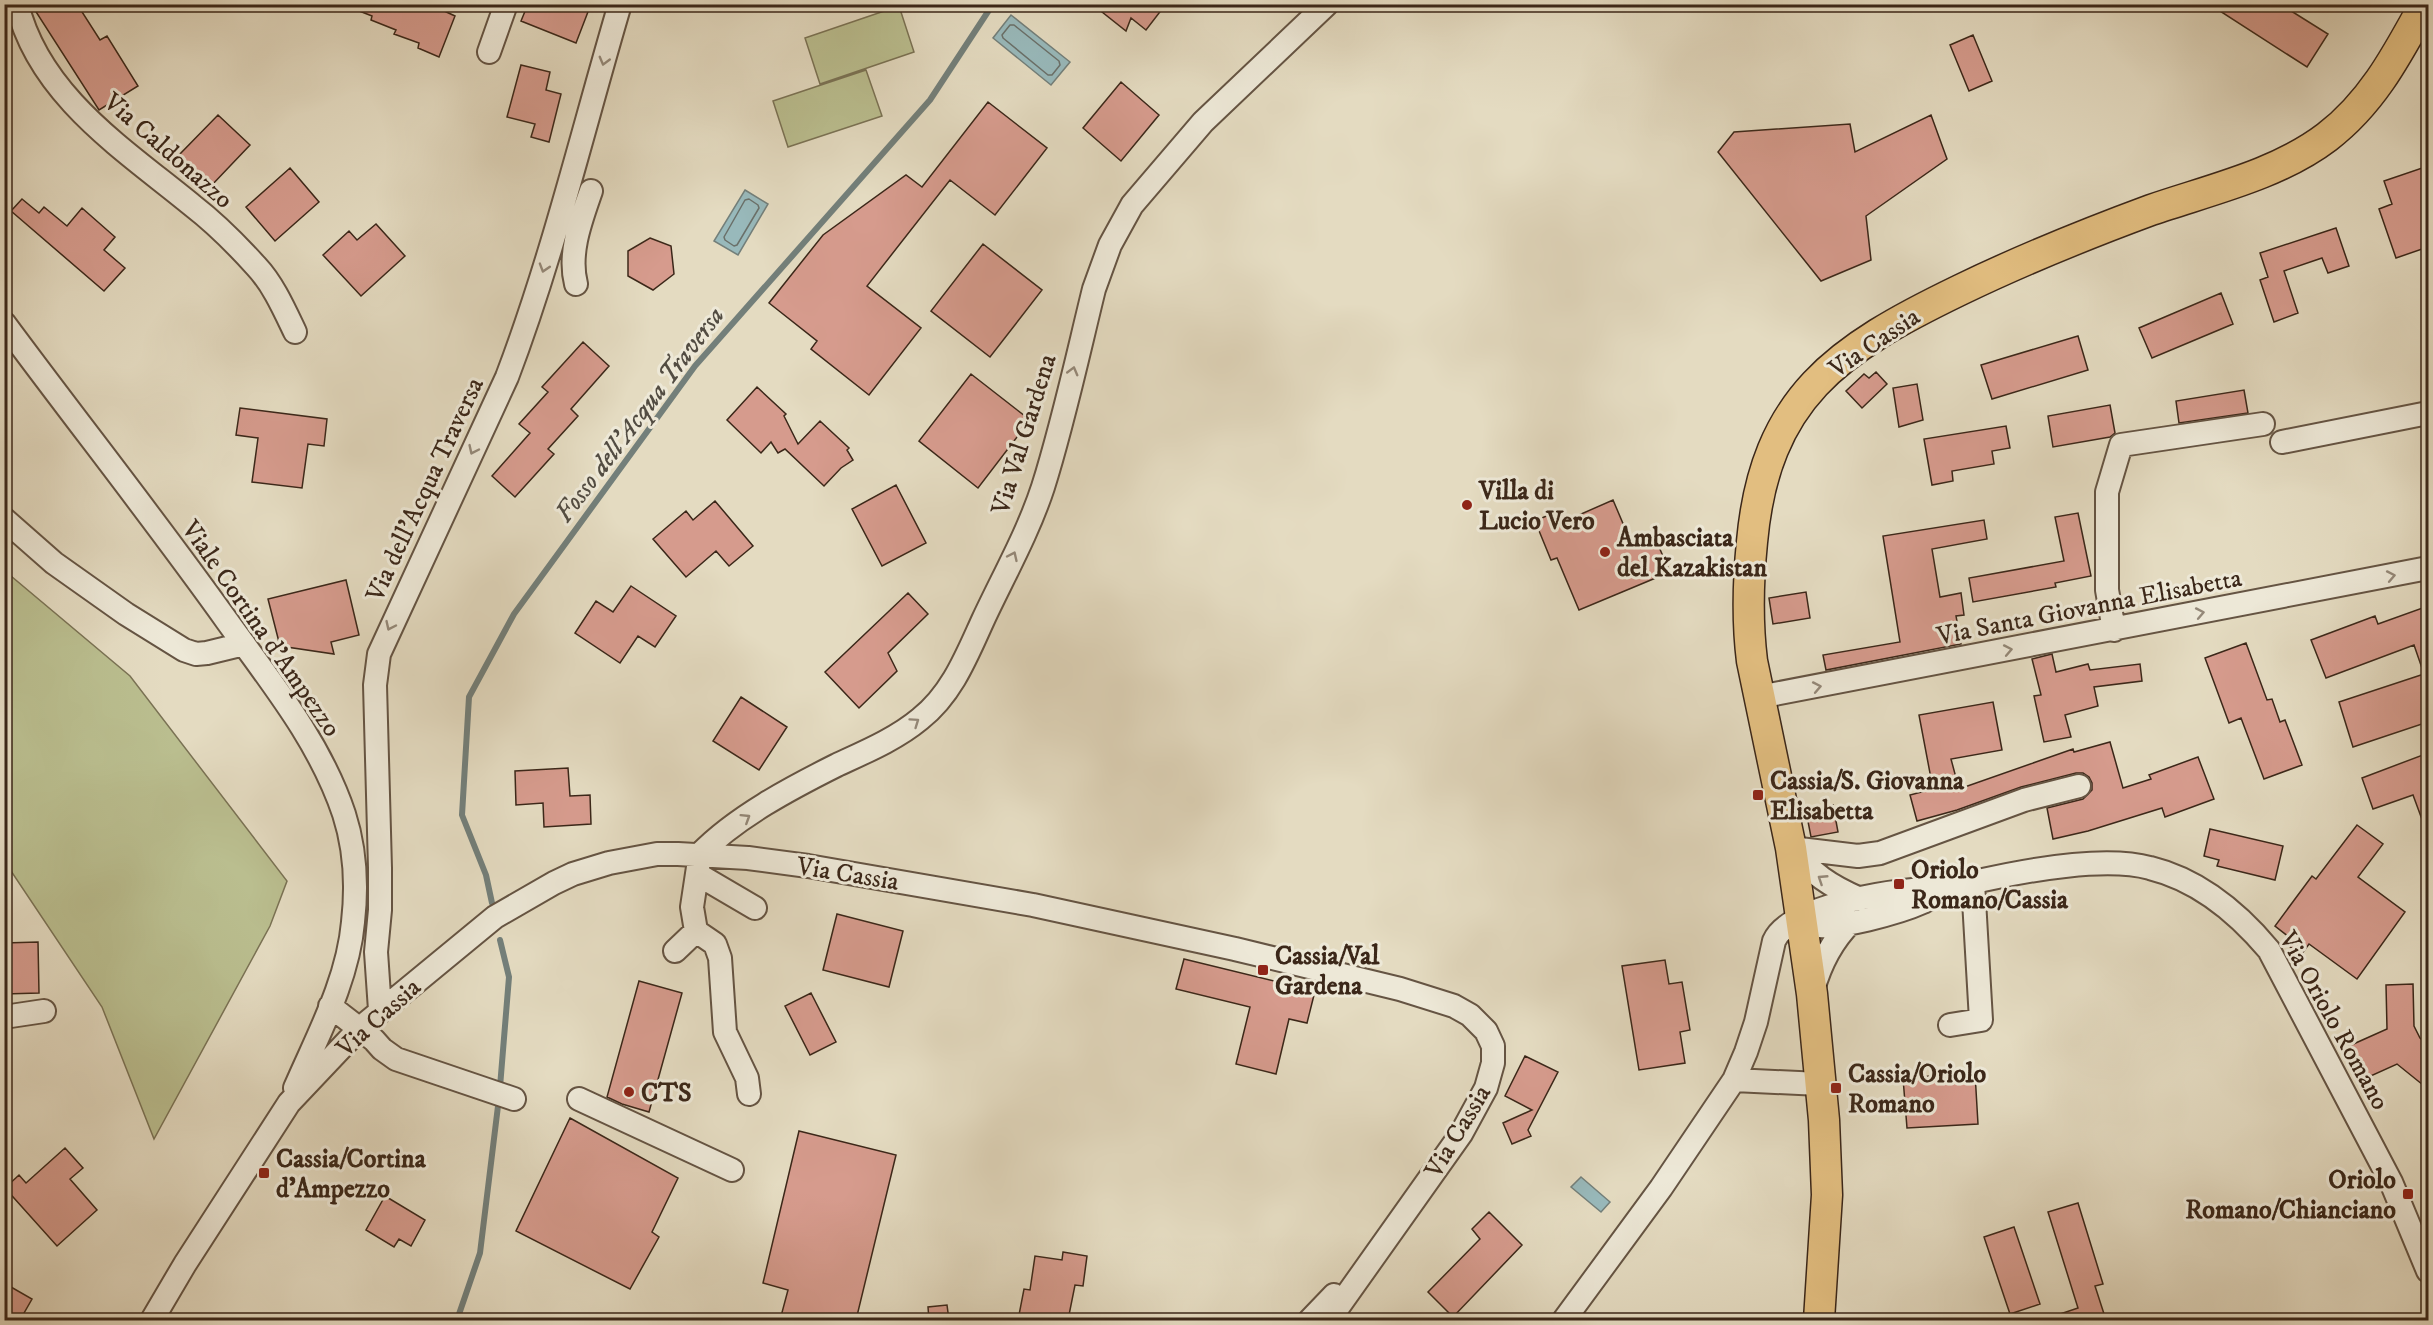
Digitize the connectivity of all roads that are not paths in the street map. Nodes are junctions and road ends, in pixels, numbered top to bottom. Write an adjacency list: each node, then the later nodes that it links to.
1 (17, 4): 12 (street, Via Caldonazzo)
2 (506, 4): 6 (street)
3 (620, 4): 8 (street, Via dell'Acqua Traversa, one-way to 8)
4 (1327, 4): 23 (street, Via Val Gardena, one-way to 4)
5 (2426, 4): 20 (main road, Via Cassia)
6 (489, 52)
7 (591, 191): 9 (street)
8 (553, 237): 9 (street); 34 (street, Via dell'Acqua Traversa, one-way to 34)
9 (576, 242): 10 (street)
10 (576, 284)
11 (4, 323): 19 (street, Viale Cortina d'Ampezzo)
12 (295, 332)
13 (2428, 413): 15 (street)
14 (2262, 424): 18 (street)
15 (2282, 442)
16 (4, 519): 19 (street)
17 (2428, 568): 18 (street, Via Santa Giovanna Elisabetta, one-way to 17)
18 (2114, 630): 20 (street, Via Santa Giovanna Elisabetta, one-way to 18)
19 (244, 644): 33 (street, Viale Cortina d'Ampezzo)
20 (1759, 698): 22 (main road, Via Cassia)
21 (2079, 786): 22 (street)
22 (1791, 848): 26 (street, one-way to 22); 28 (main road, Via Cassia)
23 (699, 864): 27 (street); 30 (street); 34 (street, Via Cassia); 46 (street, Via Cassia)
24 (1973, 883): 25 (street, Via Oriolo Romano); 37 (street); 47 (street, Via Oriolo Romano)
25 (1946, 889): 26 (street, Via Oriolo Romano); 29 (street, Via Oriolo Romano)
26 (1860, 899): 28 (street, Via Oriolo Romano)
27 (755, 908)
28 (1801, 918): 29 (street, Via Oriolo Romano); 32 (main road, Via Cassia); 39 (street)
29 (1851, 922): 32 (street)
30 (696, 931): 31 (street); 41 (street)
31 (675, 951)
32 (1812, 994): 40 (main road, Via Cassia)
33 (330, 1006): 38 (street); 44 (street, Viale Cortina d'Ampezzo)
34 (380, 1010): 38 (street, Via Cassia)
35 (44, 1011): 36 (street)
36 (4, 1017)
37 (1950, 1024)
38 (359, 1029): 42 (street); 44 (street, Via Cassia)
39 (1734, 1080): 40 (street); 51 (street)
40 (1820, 1084): 52 (main road, Via Cassia)
41 (749, 1094)
42 (514, 1099)
43 (579, 1099): 45 (street)
44 (289, 1103): 48 (street, Via Cassia)
45 (732, 1170)
46 (1385, 1238): 49 (street, Via Cassia); 50 (street, Via Cassia)
47 (2428, 1271)
48 (152, 1320)
49 (1310, 1320)
50 (1329, 1320)
51 (1564, 1320)
52 (1819, 1320)

